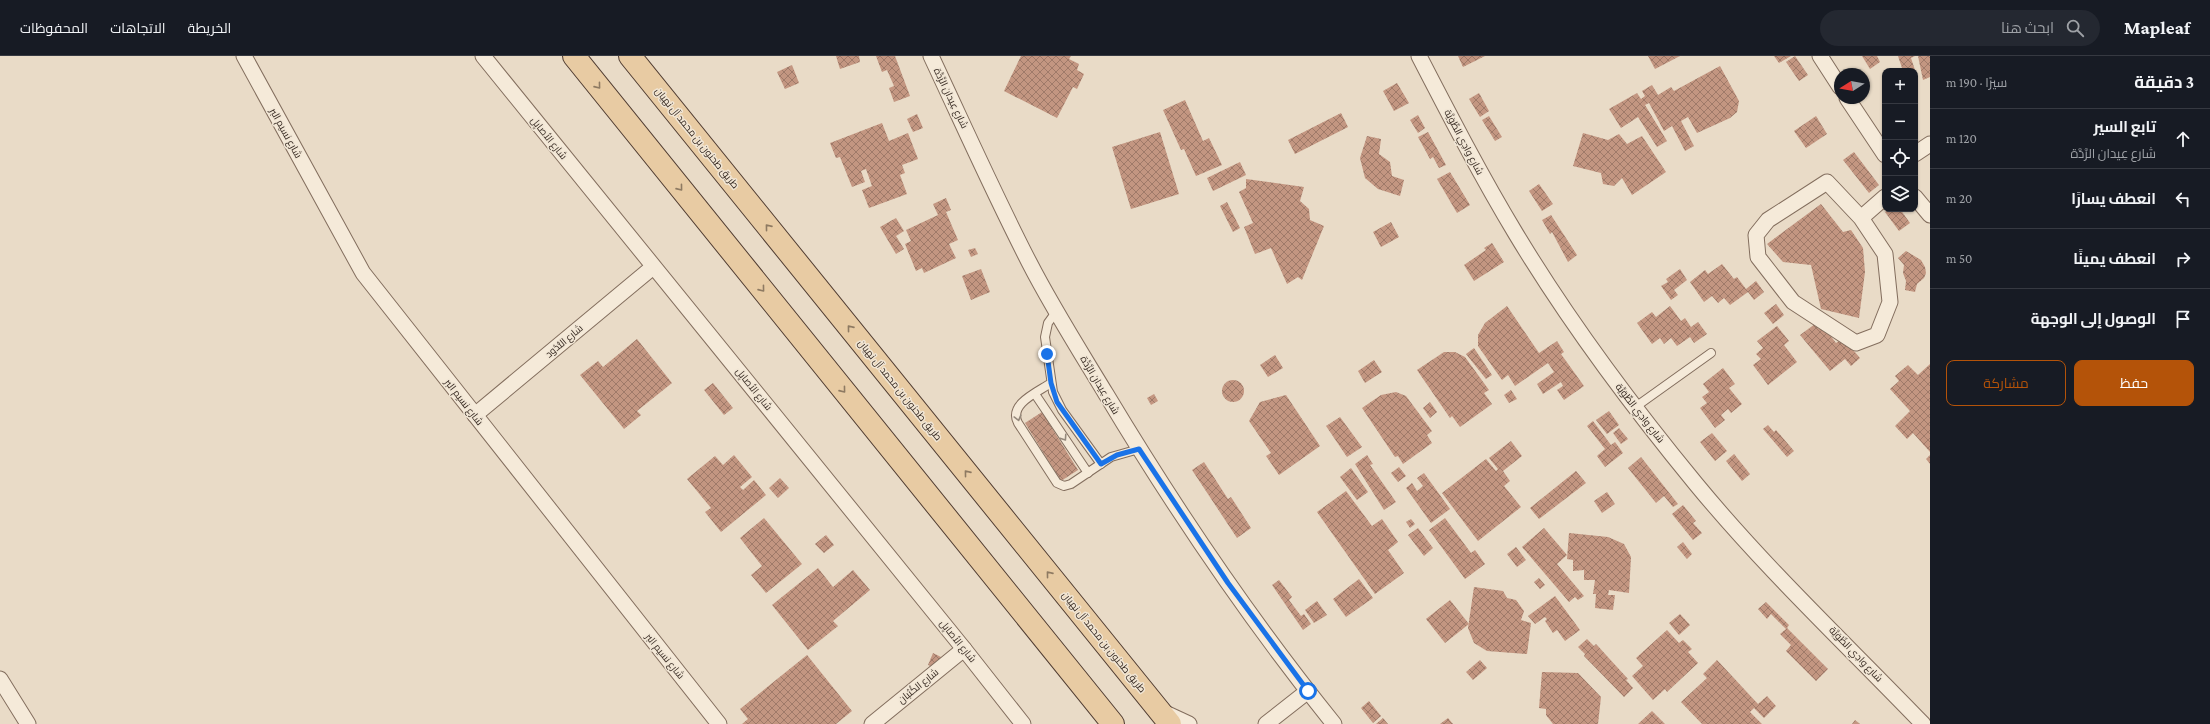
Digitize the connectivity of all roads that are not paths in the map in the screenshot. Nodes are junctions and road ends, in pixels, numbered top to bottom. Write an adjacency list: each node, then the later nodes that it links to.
1 (244, 56): 23 (street, شارع نسيم البر)
2 (483, 56): 17 (street, شارع الأصايِل)
3 (574, 56): 35 (main road, one-way to 35)
4 (630, 56): 30 (main road, طريق طحنون بن محمد آل نهيان, one-way to 4)
5 (931, 56): 18 (street, شارع عِيدان الرَّدَّة)
6 (1419, 56): 22 (street, شارع وادِي الطِّوَيَّة)
7 (1820, 56): 8 (street)
8 (1834, 78)
9 (1851, 104): 11 (street)
10 (1930, 144): 12 (street)
11 (1882, 150)
12 (1918, 152)
13 (1882, 200): 16 (street)
14 (1918, 201): 15 (street)
15 (1930, 215)
16 (1861, 218): 16 (street)
17 (653, 267): 23 (street, شارع النُّدُود); 27 (street, شارع الأصايِل)
18 (1056, 312): 20 (lane); 24 (street, شارع عِيدان الرَّدَّة)
19 (1711, 353): 22 (lane)
20 (1051, 383): 21 (lane); 25 (lane)
21 (1034, 394): 26 (lane, one-way to 26); 26 (lane, one-way to 26)
22 (1634, 408): 39 (street, شارع وادِي الطِّوَيَّة)
23 (474, 415): 32 (street, شارع نسيم البر)
24 (1139, 449): 25 (lane); 29 (street, شارع عِيدان الرَّدَّة)
25 (1101, 464): 26 (lane)
26 (1088, 473)
27 (964, 649): 33 (street, شارع الكُثبان); 34 (street, شارع الأصايِل)
28 (0, 679): 31 (street)
29 (1308, 691): 37 (street); 38 (street, شارع عِيدان الرَّدَّة)
30 (1164, 716): 36 (street)
31 (28, 724)
32 (720, 724)
33 (872, 724)
34 (1022, 724)
35 (1113, 724)
36 (1189, 724)
37 (1266, 724)
38 (1334, 724)
39 (1923, 724)

